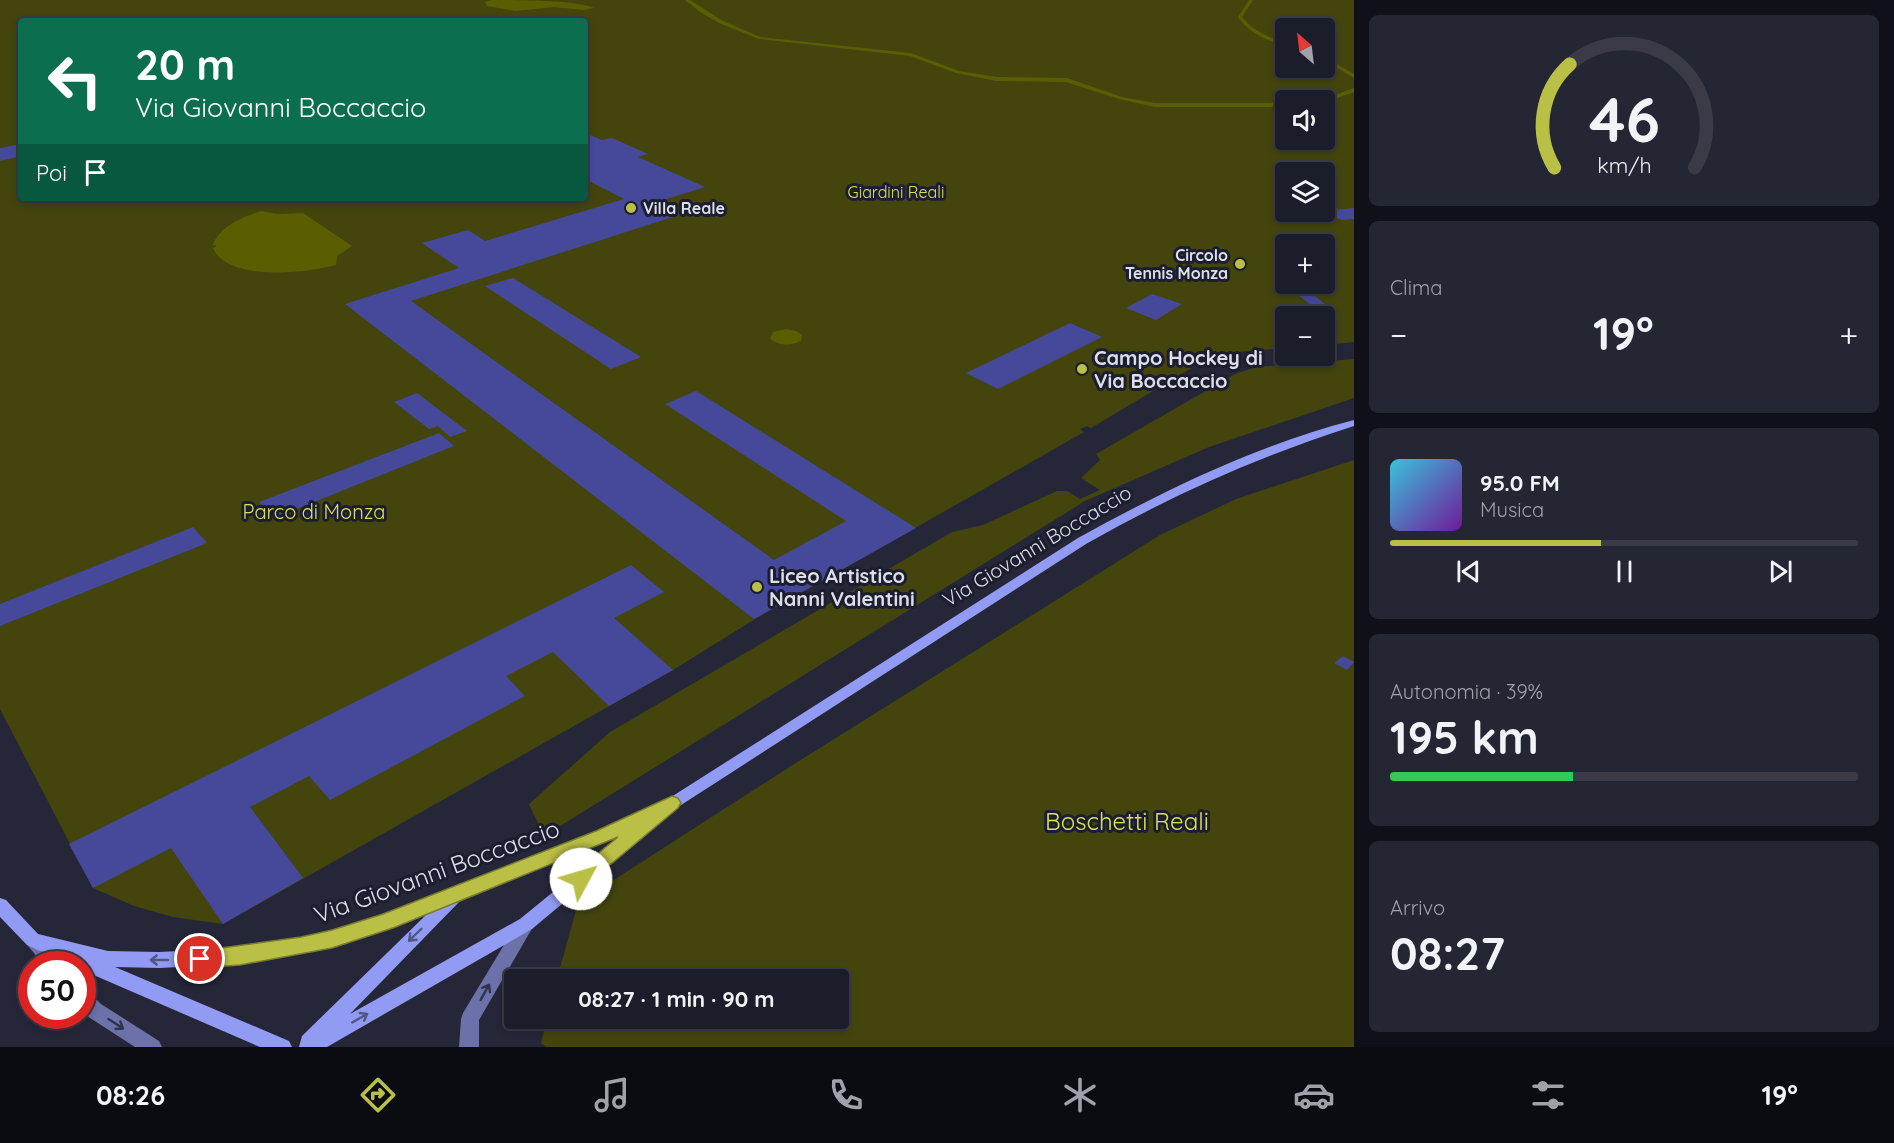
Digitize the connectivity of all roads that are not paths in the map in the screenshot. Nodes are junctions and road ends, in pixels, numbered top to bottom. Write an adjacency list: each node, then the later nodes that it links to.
1 (1354, 423): 2 (main road, Via Giovanni Boccaccio)
2 (672, 803): 3 (main road, Via Giovanni Boccaccio); 5 (main road, Via Giovanni Boccaccio)
3 (457, 895): 6 (main road, Via Giovanni Boccaccio, one-way to 6); 11 (main road, one-way to 11)
4 (0, 905): 6 (main road)
5 (526, 924): 12 (main road, Via Giovanni Boccaccio, one-way to 5); 13 (street, Via Giovanni Boccaccio, one-way to 5)
6 (33, 940): 7 (street); 10 (main road)
7 (43, 951)
8 (96, 1011): 9 (street, one-way to 9)
9 (152, 1047)
10 (282, 1047)
11 (304, 1047)
12 (309, 1047)
13 (469, 1047)

